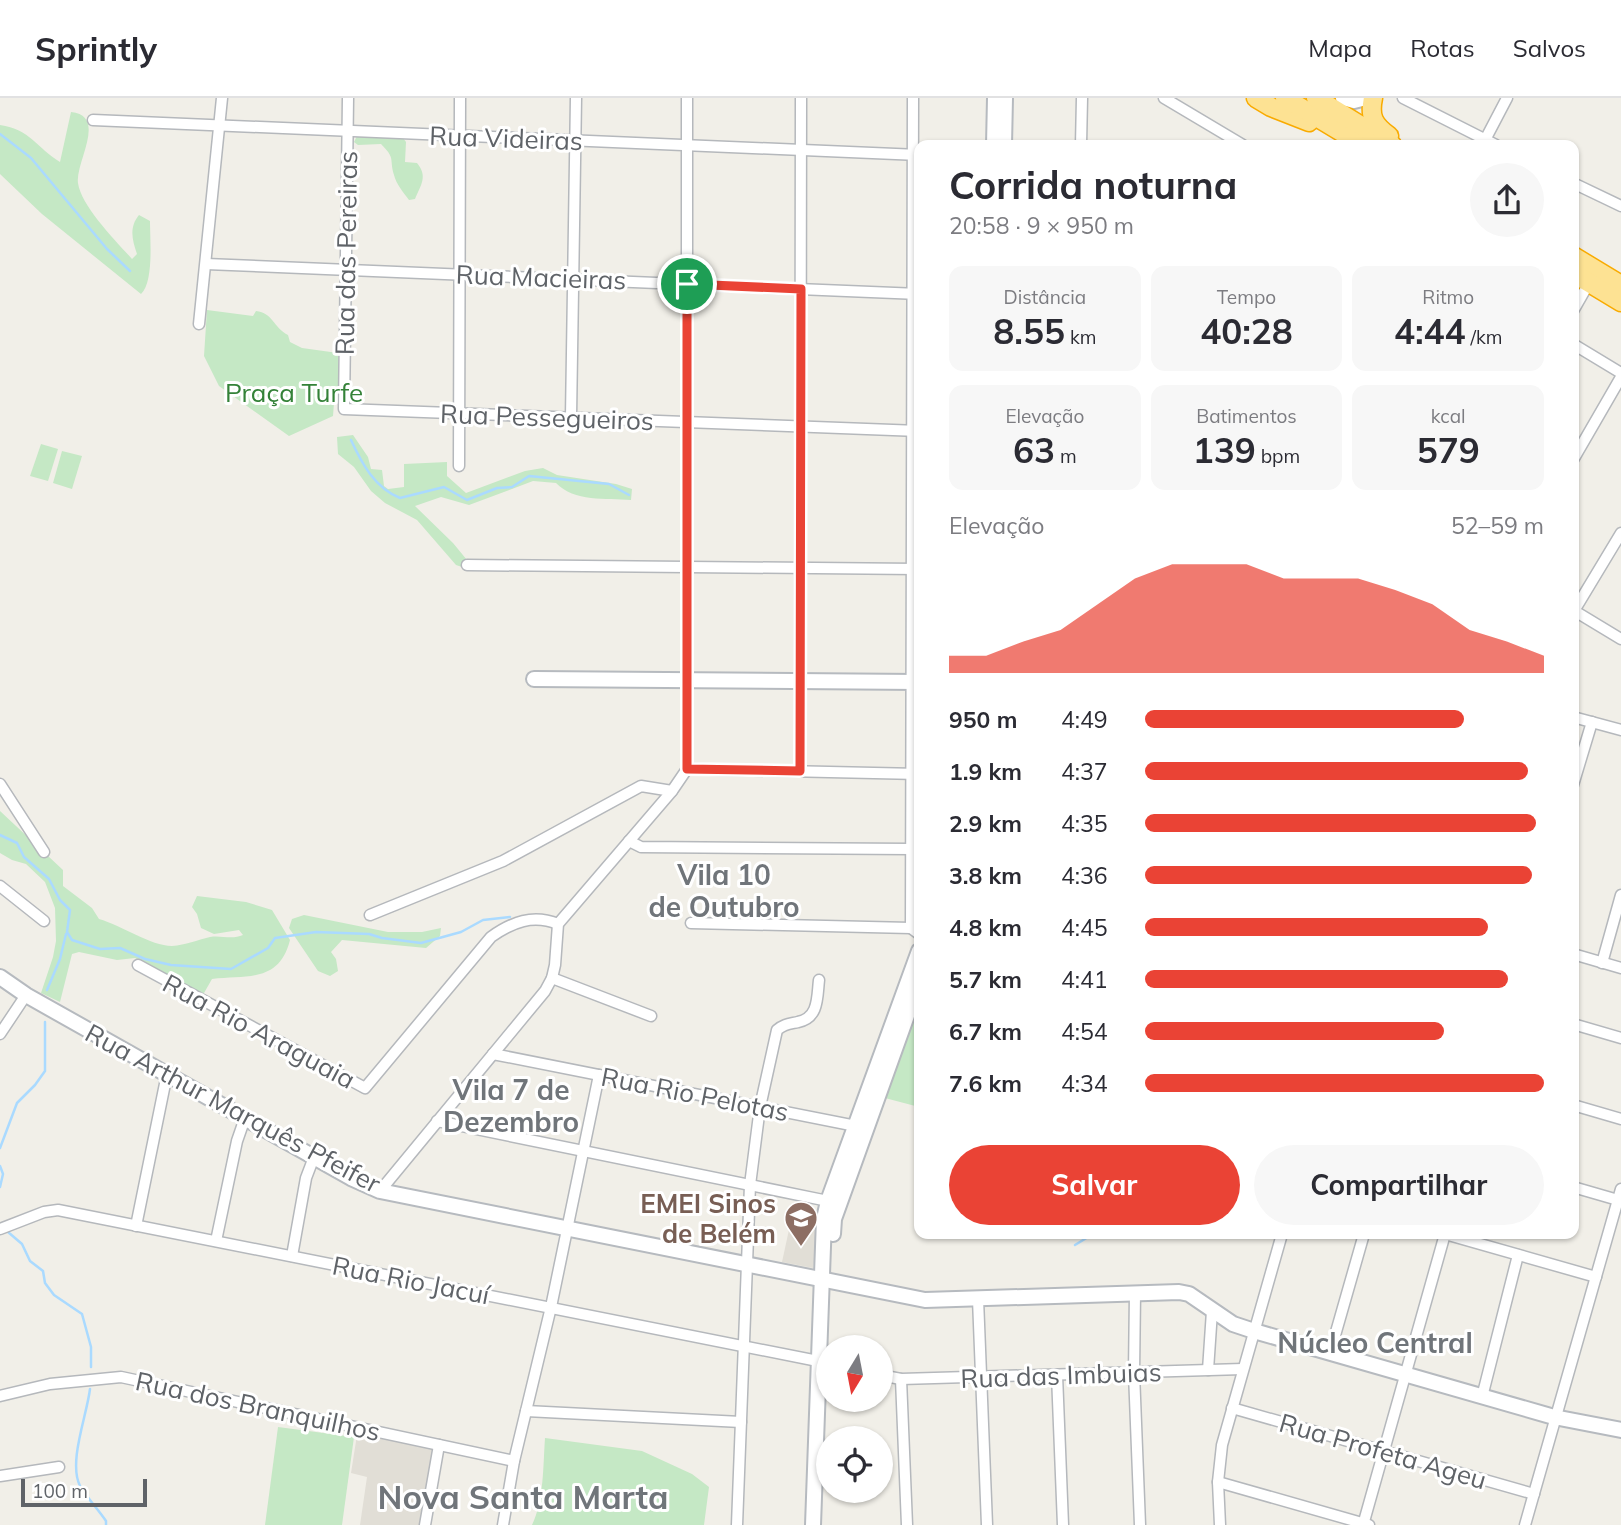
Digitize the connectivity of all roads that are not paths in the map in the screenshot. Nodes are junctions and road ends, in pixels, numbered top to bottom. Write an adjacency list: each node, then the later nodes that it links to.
1 (222, 98): 21 (street)
2 (348, 98): 23 (street, Rua das Pereiras)
3 (460, 98): 24 (street)
4 (576, 98): 34 (street)
5 (687, 98): 35 (street)
6 (801, 98): 36 (street)
7 (913, 98): 25 (street)
8 (995, 98): 26 (street)
9 (1005, 98): 27 (street)
10 (1082, 98): 28 (street)
11 (1164, 98): 29 (street)
12 (1256, 98): 22 (highway)
13 (1285, 98): 22 (highway)
14 (1316, 98): 31 (highway)
15 (1343, 98): 16 (street)
16 (1366, 98)
17 (1373, 98): 32 (highway)
18 (1402, 98): 33 (street)
19 (1507, 98): 33 (street)
20 (93, 120): 21 (street, Rua Videiras)
21 (219, 127): 23 (street, Rua Videiras); 42 (street)
22 (1336, 129): 30 (highway)
23 (348, 132): 24 (street, Rua Videiras); 43 (street, Rua das Pereiras)
24 (460, 136): 34 (street, Rua Videiras); 44 (street)
25 (914, 140)
26 (994, 140)
27 (1004, 140)
28 (1084, 140)
29 (1235, 140)
30 (1355, 140)
31 (1384, 140)
32 (1394, 140)
33 (1485, 140)
34 (576, 141): 35 (street, Rua Videiras); 46 (street)
35 (687, 145): 36 (street, Rua Videiras); 48 (street)
36 (801, 150): 37 (street, Rua Videiras); 50 (street)
37 (914, 155)
38 (1579, 186): 40 (street)
39 (1621, 194): 40 (street)
40 (1618, 205)
41 (1579, 260): 49 (highway)
42 (206, 264): 43 (street, Rua Macieiras); 54 (street)
43 (346, 269): 44 (street, Rua Macieiras); 57 (street, Rua das Pereiras)
44 (461, 274): 46 (street, Rua Macieiras); 58 (street)
45 (1579, 277): 47 (highway)
46 (574, 278): 48 (street, Rua Macieiras); 59 (street)
47 (1590, 283): 52 (street); 53 (highway)
48 (687, 284): 50 (street, Rua Macieiras); 60 (street)
49 (1621, 285)
50 (801, 289): 51 (street, Rua Macieiras); 61 (street)
51 (914, 294)
52 (1579, 301)
53 (1621, 302)
54 (200, 324)
55 (1579, 348): 56 (street)
56 (1621, 375): 63 (street)
57 (344, 409): 58 (street, Rua Pessegueiros)
58 (458, 413): 59 (street, Rua Pessegueiros); 64 (street)
59 (572, 417): 60 (street, Rua Pessegueiros)
60 (687, 422): 61 (street, Rua Pessegueiros); 67 (street)
61 (801, 426): 62 (street, Rua Pessegueiros); 68 (street)
62 (914, 431)
63 (1579, 449)
64 (459, 466)
65 (1621, 533): 70 (street)
66 (467, 565): 67 (street)
67 (687, 567): 68 (street); 74 (street)
68 (801, 568): 69 (street); 75 (street)
69 (914, 569)
70 (1579, 603)
71 (1579, 614): 72 (street)
72 (1621, 639)
73 (534, 678): 74 (street)
74 (687, 680): 75 (street); 81 (street)
75 (800, 681): 76 (street); 82 (street)
76 (914, 682)
77 (1579, 719): 78 (street)
78 (1592, 722): 79 (street); 80 (street)
79 (1621, 730)
80 (1579, 765)
81 (687, 769): 82 (street); 85 (street)
82 (800, 771): 83 (street)
83 (914, 774)
84 (0, 784): 89 (street)
85 (672, 791): 87 (street); 93 (street)
86 (914, 793): 88 (street)
87 (629, 841): 88 (street); 96 (street)
88 (911, 849): 91 (street)
89 (44, 852)
90 (0, 886): 94 (street)
91 (914, 892)
92 (1621, 895): 99 (street)
93 (370, 915)
94 (44, 921)
95 (691, 923): 97 (street)
96 (558, 924): 100 (street, Rua Rio Araguaia); 104 (street)
97 (914, 931)
98 (1579, 956): 99 (street)
99 (1602, 963): 102 (street)
100 (138, 965)
101 (914, 965): 120 (street)
102 (1621, 968)
103 (0, 977): 106 (street, Rua Arthur Marquês Pfeifer)
104 (552, 978): 108 (street); 112 (street)
105 (819, 980): 115 (street)
106 (26, 995): 110 (street); 113 (street, Rua Arthur Marquês Pfeifer)
107 (914, 1006): 140 (street)
108 (651, 1016)
109 (1579, 1026): 111 (street)
110 (0, 1034)
111 (1621, 1038)
112 (493, 1054): 114 (street, Rua Rio Pelotas); 119 (street)
113 (167, 1074): 117 (street, Rua Arthur Marquês Pfeifer); 128 (street)
114 (598, 1074): 115 (street, Rua Rio Pelotas); 121 (street)
115 (760, 1107): 120 (street, Rua Rio Pelotas); 123 (street)
116 (1579, 1107): 118 (street)
117 (245, 1118): 122 (street, Rua Arthur Marquês Pfeifer); 135 (street)
118 (1621, 1119)
119 (437, 1121): 121 (street); 125 (street)
120 (856, 1126): 127 (street)
121 (583, 1151): 123 (street); 129 (street)
122 (314, 1157): 125 (street, Rua Arthur Marquês Pfeifer); 137 (street)
123 (750, 1185): 127 (street); 138 (street)
124 (1579, 1188): 126 (street)
125 (380, 1191): 129 (street, Rua Arthur Marquês Pfeifer)
126 (1620, 1195): 139 (street)
127 (828, 1201): 140 (street)
128 (136, 1226): 130 (street, Rua Rio Jacuí); 135 (street, Rua Rio Jacuí)
129 (567, 1228): 138 (street, Rua Arthur Marquês Pfeifer); 143 (street)
130 (0, 1229)
131 (1281, 1239): 145 (street)
132 (1363, 1239): 149 (street)
133 (1444, 1239): 154 (street)
134 (1462, 1239): 136 (street)
135 (216, 1241): 137 (street, Rua Rio Jacuí)
136 (1518, 1255): 139 (street); 160 (street)
137 (292, 1256): 143 (street, Rua Rio Jacuí)
138 (747, 1265): 140 (street, Rua Arthur Marquês Pfeifer); 148 (street)
139 (1596, 1277): 165 (street)
140 (827, 1281): 142 (street, Rua Arthur Marquês Pfeifer); 146 (street); 147 (street)
141 (1135, 1293): 142 (street, Rua Arthur Marquês Pfeifer); 144 (street, Rua Arthur Marquês Pfeifer); 153 (street)
142 (978, 1299): 157 (street)
143 (551, 1307): 148 (street, Rua Rio Jacuí); 162 (street)
144 (1212, 1311): 145 (street, Rua Arthur Marquês Pfeifer); 151 (street)
145 (1254, 1331): 149 (street, Rua Arthur Marquês Pfeifer); 152 (street)
146 (825, 1335)
147 (828, 1335)
148 (744, 1346): 150 (street, Rua Rio Jacuí); 166 (street)
149 (1330, 1353): 154 (street, Rua Arthur Marquês Pfeifer)
150 (816, 1362)
151 (1208, 1370): 152 (street, Rua das Imbuias); 153 (street, Rua das Imbuias)
152 (1243, 1370): 161 (street)
153 (1134, 1373): 155 (street, Rua das Imbuias); 184 (street)
154 (1405, 1374): 160 (street, Rua Arthur Marquês Pfeifer); 169 (street)
155 (1057, 1375): 157 (street, Rua das Imbuias); 183 (street)
156 (893, 1377): 158 (street, Rua das Imbuias)
157 (981, 1377): 158 (street, Rua das Imbuias); 182 (street)
158 (901, 1379): 181 (street)
159 (0, 1396): 168 (street, Rua dos Branquilhos)
160 (1482, 1396): 165 (street, Rua Arthur Marquês Pfeifer)
161 (1232, 1408): 169 (street, Rua Profeta Ageu); 173 (street)
162 (526, 1411): 166 (street); 170 (street)
163 (821, 1412): 179 (street)
164 (823, 1412): 180 (street)
165 (1554, 1417): 167 (street, Rua Arthur Marquês Pfeifer); 174 (street)
166 (741, 1422): 178 (street)
167 (1621, 1430)
168 (439, 1445): 170 (street, Rua dos Branquilhos); 176 (street)
169 (1384, 1451): 174 (street, Rua Profeta Ageu); 175 (street)
170 (514, 1461): 177 (street)
171 (59, 1467): 172 (street)
172 (0, 1476)
173 (1218, 1482): 175 (street); 185 (street)
174 (1534, 1493): 186 (street)
175 (1366, 1524)
176 (425, 1525)
177 (503, 1525)
178 (737, 1525)
179 (813, 1525)
180 (821, 1525)
181 (907, 1525)
182 (987, 1525)
183 (1063, 1525)
184 (1140, 1525)
185 (1220, 1525)
186 (1525, 1525)

